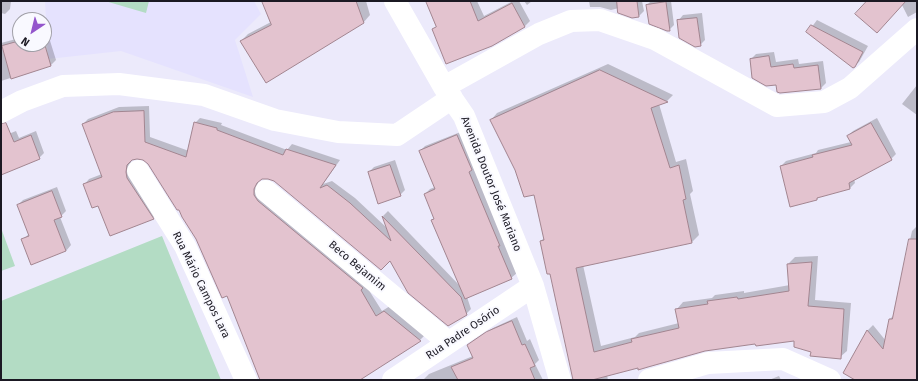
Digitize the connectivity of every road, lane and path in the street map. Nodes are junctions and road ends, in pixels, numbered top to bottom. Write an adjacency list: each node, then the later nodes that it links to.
1 (395, 1): 3 (street, Avenida Doutor José Mariano)
2 (917, 30): 3 (street)
3 (448, 93): 4 (street); 7 (street, Avenida Doutor José Mariano)
4 (1, 112)
5 (138, 171): 9 (street, Rua Mário Campos Lara)
6 (266, 191): 8 (street, Beco Bejamim)
7 (533, 286): 8 (street, Rua Padre Osório); 11 (street, Avenida Doutor José Mariano)
8 (448, 342): 10 (street, Rua Padre Osório)
9 (246, 380)
10 (392, 380)
11 (560, 380)
12 (649, 380): 13 (street)
13 (830, 380)

